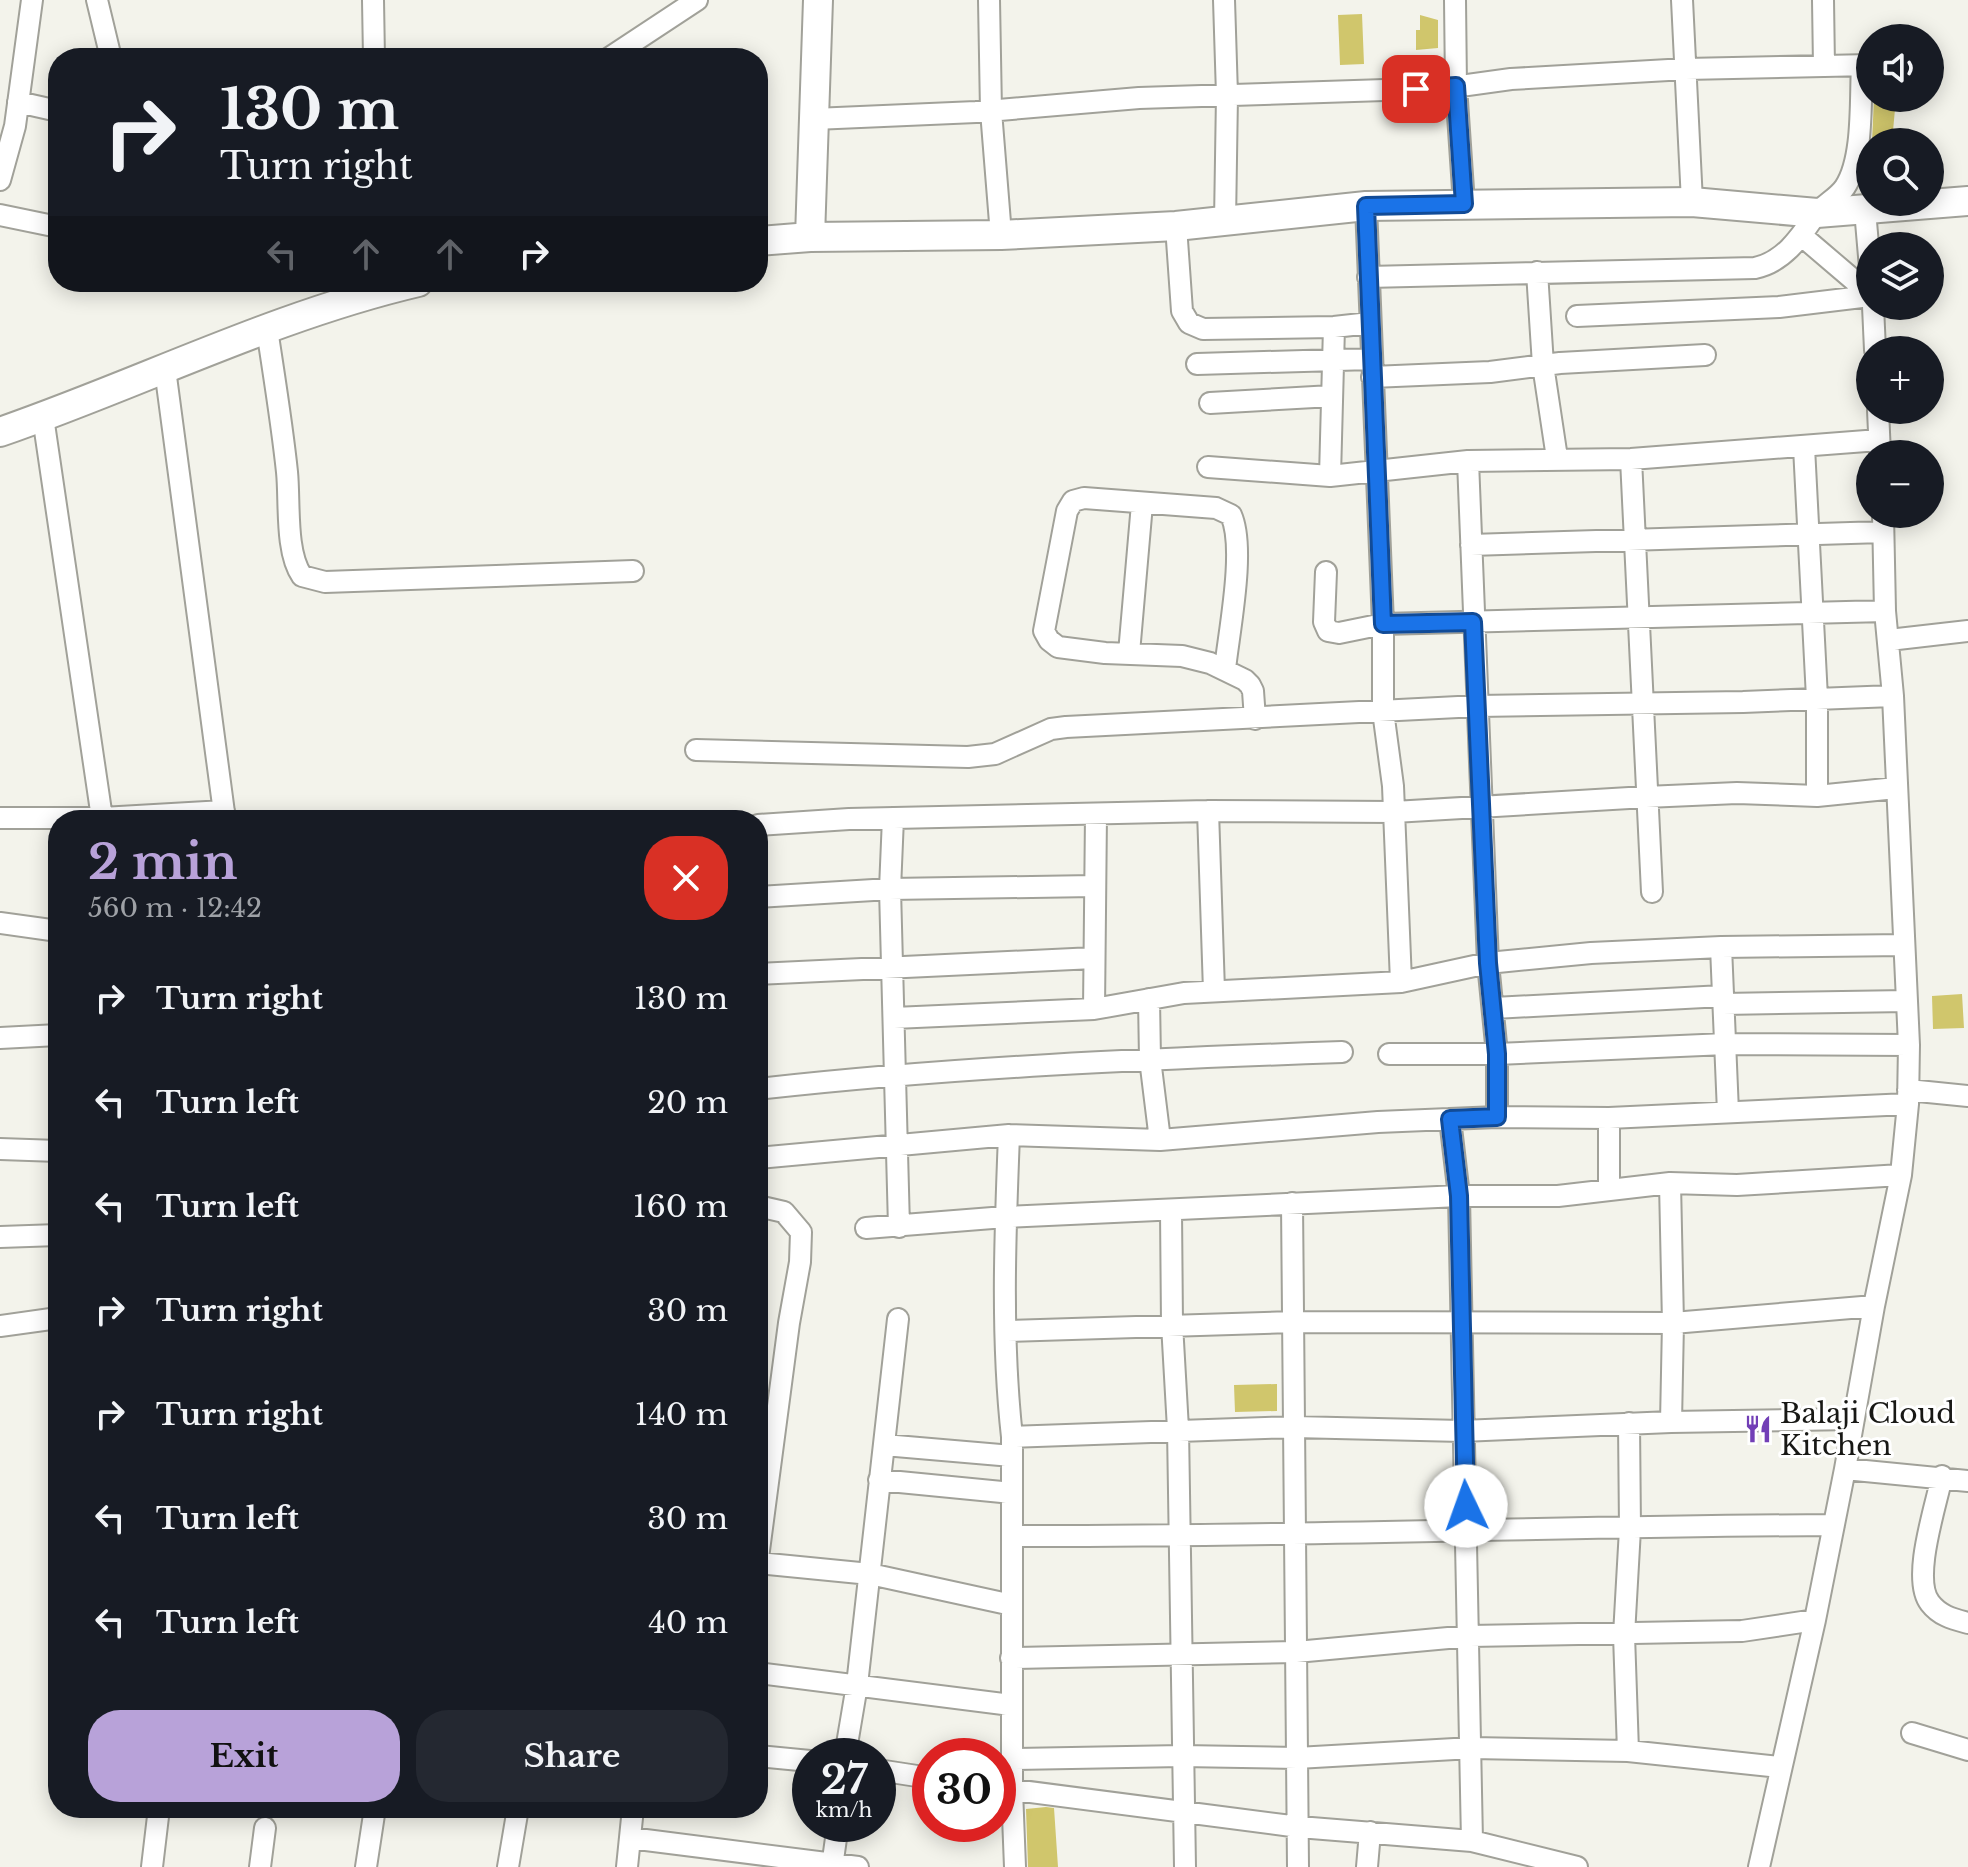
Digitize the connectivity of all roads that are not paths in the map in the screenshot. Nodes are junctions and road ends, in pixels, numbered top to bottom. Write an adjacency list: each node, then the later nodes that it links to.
1 (32, 0): 19 (street)
2 (97, 0): 11 (street)
3 (373, 0): 12 (street)
4 (697, 0): 13 (street)
5 (818, 0): 23 (main road)
6 (989, 0): 21 (street)
7 (1224, 0): 18 (street)
8 (1455, 0): 17 (street)
9 (1682, 0): 16 (street)
10 (1823, 0): 15 (street)
11 (109, 48)
12 (374, 48)
13 (624, 48)
14 (1856, 65): 15 (street)
15 (1824, 66): 16 (street)
16 (1686, 69): 17 (street); 25 (street)
17 (1456, 86): 18 (street); 26 (street)
18 (1227, 95): 21 (street); 30 (street)
19 (18, 102): 20 (street); 24 (street)
20 (48, 109)
21 (991, 111): 23 (street); 34 (street)
22 (1861, 112): 32 (street)
23 (814, 119): 35 (main road)
24 (0, 180)
25 (1692, 202): 26 (main road); 32 (main road)
26 (1464, 204): 27 (main road)
27 (1366, 206): 30 (main road); 38 (street)
28 (1856, 212): 32 (main road)
29 (0, 215): 31 (street)
30 (1225, 222): 33 (main road)
31 (48, 225)
32 (1809, 225): 37 (street); 39 (street)
33 (1176, 226): 34 (main road); 44 (street)
34 (1001, 235): 35 (main road)
35 (810, 237): 36 (main road)
36 (768, 240)
37 (1537, 272): 38 (street); 49 (street)
38 (1368, 277): 43 (street)
39 (1856, 279)
40 (358, 292): 45 (main road)
41 (1856, 297): 42 (street)
42 (1577, 316)
43 (1370, 323): 44 (street); 50 (street)
44 (1334, 327): 47 (street)
45 (267, 329): 51 (main road); 70 (street)
46 (1705, 355): 49 (street)
47 (1333, 359): 48 (street); 50 (street); 52 (street)
48 (1197, 364)
49 (1543, 365): 50 (street); 58 (street)
50 (1371, 368): 62 (street)
51 (165, 369): 54 (main road); 93 (street)
52 (1332, 396): 53 (street); 63 (street)
53 (1210, 403)
54 (43, 417): 55 (main road); 92 (street)
55 (0, 432)
56 (1804, 447): 57 (street); 59 (street); 67 (street)
57 (1856, 447)
58 (1557, 458): 59 (street); 60 (street)
59 (1631, 459): 68 (street)
60 (1468, 461): 62 (street); 69 (street)
61 (1208, 467): 63 (street)
62 (1376, 471): 63 (street); 76 (street)
63 (1330, 476)
64 (1142, 504): 79 (street); 79 (street); 80 (street)
65 (1856, 528): 67 (street)
66 (1883, 528): 72 (street)
67 (1806, 536): 68 (street); 73 (street)
68 (1634, 539): 69 (street); 74 (street)
69 (1471, 545): 75 (street)
70 (633, 571)
71 (1326, 572): 76 (street)
72 (1885, 611): 73 (street); 78 (street)
73 (1811, 614): 74 (street); 82 (street)
74 (1639, 619): 75 (street); 83 (street)
75 (1473, 622): 76 (street); 84 (street)
76 (1383, 624): 85 (street)
77 (1964, 632): 78 (street)
78 (1889, 640): 81 (street)
79 (1129, 653): 80 (street)
80 (1225, 669): 86 (street)
81 (1893, 696): 82 (street); 88 (street)
82 (1817, 698): 83 (street); 89 (street)
83 (1643, 703): 84 (street); 90 (street)
84 (1478, 706): 85 (street); 91 (street)
85 (1383, 711): 86 (street); 95 (street)
86 (1255, 719): 87 (street)
87 (696, 750)
88 (1896, 788): 89 (street); 107 (street)
89 (1817, 796): 90 (street)
90 (1646, 797): 91 (street); 103 (street)
91 (1482, 807): 95 (street); 110 (street)
92 (101, 810)
93 (223, 810)
94 (1208, 811): 95 (street); 96 (street); 114 (street)
95 (1394, 812): 113 (street)
96 (1096, 814): 99 (street); 101 (street)
97 (0, 818): 98 (street)
98 (48, 818)
99 (893, 818): 100 (street); 102 (street)
100 (768, 824)
101 (1094, 886): 102 (street); 109 (street)
102 (890, 889): 104 (street); 111 (street)
103 (1652, 892)
104 (768, 896)
105 (0, 923): 106 (street)
106 (48, 930)
107 (1904, 945): 108 (street); 117 (street)
108 (1721, 947): 110 (street); 116 (street)
109 (1094, 958): 111 (street); 119 (street)
110 (1488, 963): 113 (street); 118 (street)
111 (893, 966): 112 (street); 120 (street)
112 (768, 973)
113 (1401, 982): 114 (street)
114 (1214, 991): 115 (street)
115 (1149, 999): 119 (street); 128 (street)
116 (1723, 1000): 117 (street); 118 (street); 123 (street)
117 (1907, 1001): 124 (street)
118 (1494, 1008): 127 (street)
119 (1094, 1009): 120 (street)
120 (894, 1018): 129 (street)
121 (48, 1036): 122 (street)
122 (0, 1038)
123 (1726, 1044): 124 (street); 127 (street); 133 (street)
124 (1909, 1045): 132 (street)
125 (1342, 1052): 128 (street)
126 (1389, 1054): 127 (street)
127 (1497, 1054): 134 (street)
128 (1150, 1059): 129 (street); 138 (street)
129 (896, 1074): 130 (street); 139 (street)
130 (768, 1088)
131 (1968, 1096): 132 (street)
132 (1908, 1097): 133 (street); 143 (street)
133 (1728, 1112): 135 (street)
134 (1497, 1117): 135 (street); 136 (street)
135 (1609, 1118): 145 (street)
136 (1450, 1119): 138 (street); 146 (street)
137 (1009, 1135): 138 (street); 139 (street); 150 (street)
138 (1160, 1140)
139 (897, 1145): 142 (street); 151 (street)
140 (0, 1149): 141 (street)
141 (48, 1151)
142 (768, 1157)
143 (1901, 1175): 144 (street); 155 (street)
144 (1670, 1183): 145 (street); 160 (street)
145 (1609, 1189): 146 (street)
146 (1459, 1196): 147 (street); 158 (street)
147 (1292, 1203): 149 (street); 159 (street)
148 (768, 1208): 176 (street)
149 (1171, 1211): 150 (street); 161 (street)
150 (1005, 1217): 151 (street); 163 (street)
151 (899, 1227): 152 (street)
152 (866, 1228)
153 (48, 1235): 154 (street)
154 (0, 1237)
155 (1874, 1306): 160 (street); 164 (street)
156 (48, 1319): 162 (street)
157 (898, 1319): 170 (street)
158 (1462, 1321): 159 (street); 160 (street); 169 (street)
159 (1292, 1322): 161 (street); 167 (street)
160 (1673, 1323): 165 (street)
161 (1172, 1324): 163 (street); 168 (street)
162 (0, 1326)
163 (1007, 1331): 171 (street)
164 (1854, 1419): 165 (street); 172 (street)
165 (1671, 1422): 166 (street)
166 (1629, 1423): 169 (street); 179 (street)
167 (1294, 1427): 168 (street); 169 (street); 181 (street)
168 (1178, 1429): 171 (street); 183 (street)
169 (1462, 1431): 180 (street)
170 (884, 1445): 171 (street); 174 (street)
171 (1012, 1446): 177 (street)
172 (1845, 1469): 173 (street); 178 (street)
173 (1942, 1476): 175 (street); 188 (street)
174 (879, 1480): 177 (street); 185 (street)
175 (1968, 1481)
176 (768, 1484)
177 (1012, 1493): 182 (street)
178 (1834, 1525): 179 (street); 187 (street)
179 (1630, 1529): 180 (street); 189 (street)
180 (1467, 1531): 181 (street); 190 (street)
181 (1295, 1535): 183 (street); 191 (street)
182 (1012, 1536): 183 (street); 186 (street)
183 (1179, 1537): 192 (street)
184 (768, 1561): 185 (street)
185 (870, 1574): 186 (street); 195 (street)
186 (1012, 1605): 193 (street)
187 (1815, 1620): 189 (street); 208 (street)
188 (1968, 1623)
189 (1624, 1635): 190 (street); 202 (street)
190 (1470, 1636): 191 (street); 200 (street)
191 (1296, 1652): 192 (street); 205 (street)
192 (1180, 1656): 193 (street); 203 (street)
193 (1011, 1658): 196 (street)
194 (768, 1674): 195 (street)
195 (857, 1685): 196 (street); 198 (street)
196 (1011, 1705): 199 (street)
197 (1912, 1733): 201 (street)
198 (848, 1738)
199 (1012, 1738)
200 (1472, 1748): 202 (street); 205 (street); 219 (street)
201 (1968, 1750)
202 (1628, 1751): 208 (street)
203 (1182, 1756): 205 (street); 207 (street); 210 (street)
204 (768, 1757): 206 (street)
205 (1297, 1758): 215 (street)
206 (792, 1759)
207 (1016, 1759)
208 (1780, 1767): 234 (street)
209 (1016, 1790): 210 (street)
210 (1184, 1812): 215 (street); 230 (street)
211 (158, 1818): 223 (street)
212 (373, 1818): 225 (street)
213 (516, 1818): 226 (street)
214 (632, 1818): 218 (street)
215 (1299, 1827): 217 (street); 231 (street)
216 (265, 1828): 224 (street)
217 (1370, 1832): 219 (street); 232 (street)
218 (630, 1838): 222 (street); 227 (street)
219 (1472, 1841): 233 (street)
220 (836, 1842): 222 (street)
221 (1012, 1842): 229 (street)
222 (833, 1865): 228 (street)
223 (152, 1867)
224 (260, 1867)
225 (366, 1867)
226 (508, 1867)
227 (627, 1867)
228 (858, 1867)
229 (1015, 1867)
230 (1185, 1867)
231 (1298, 1867)
232 (1367, 1867)
233 (1577, 1867)
234 (1759, 1867)

